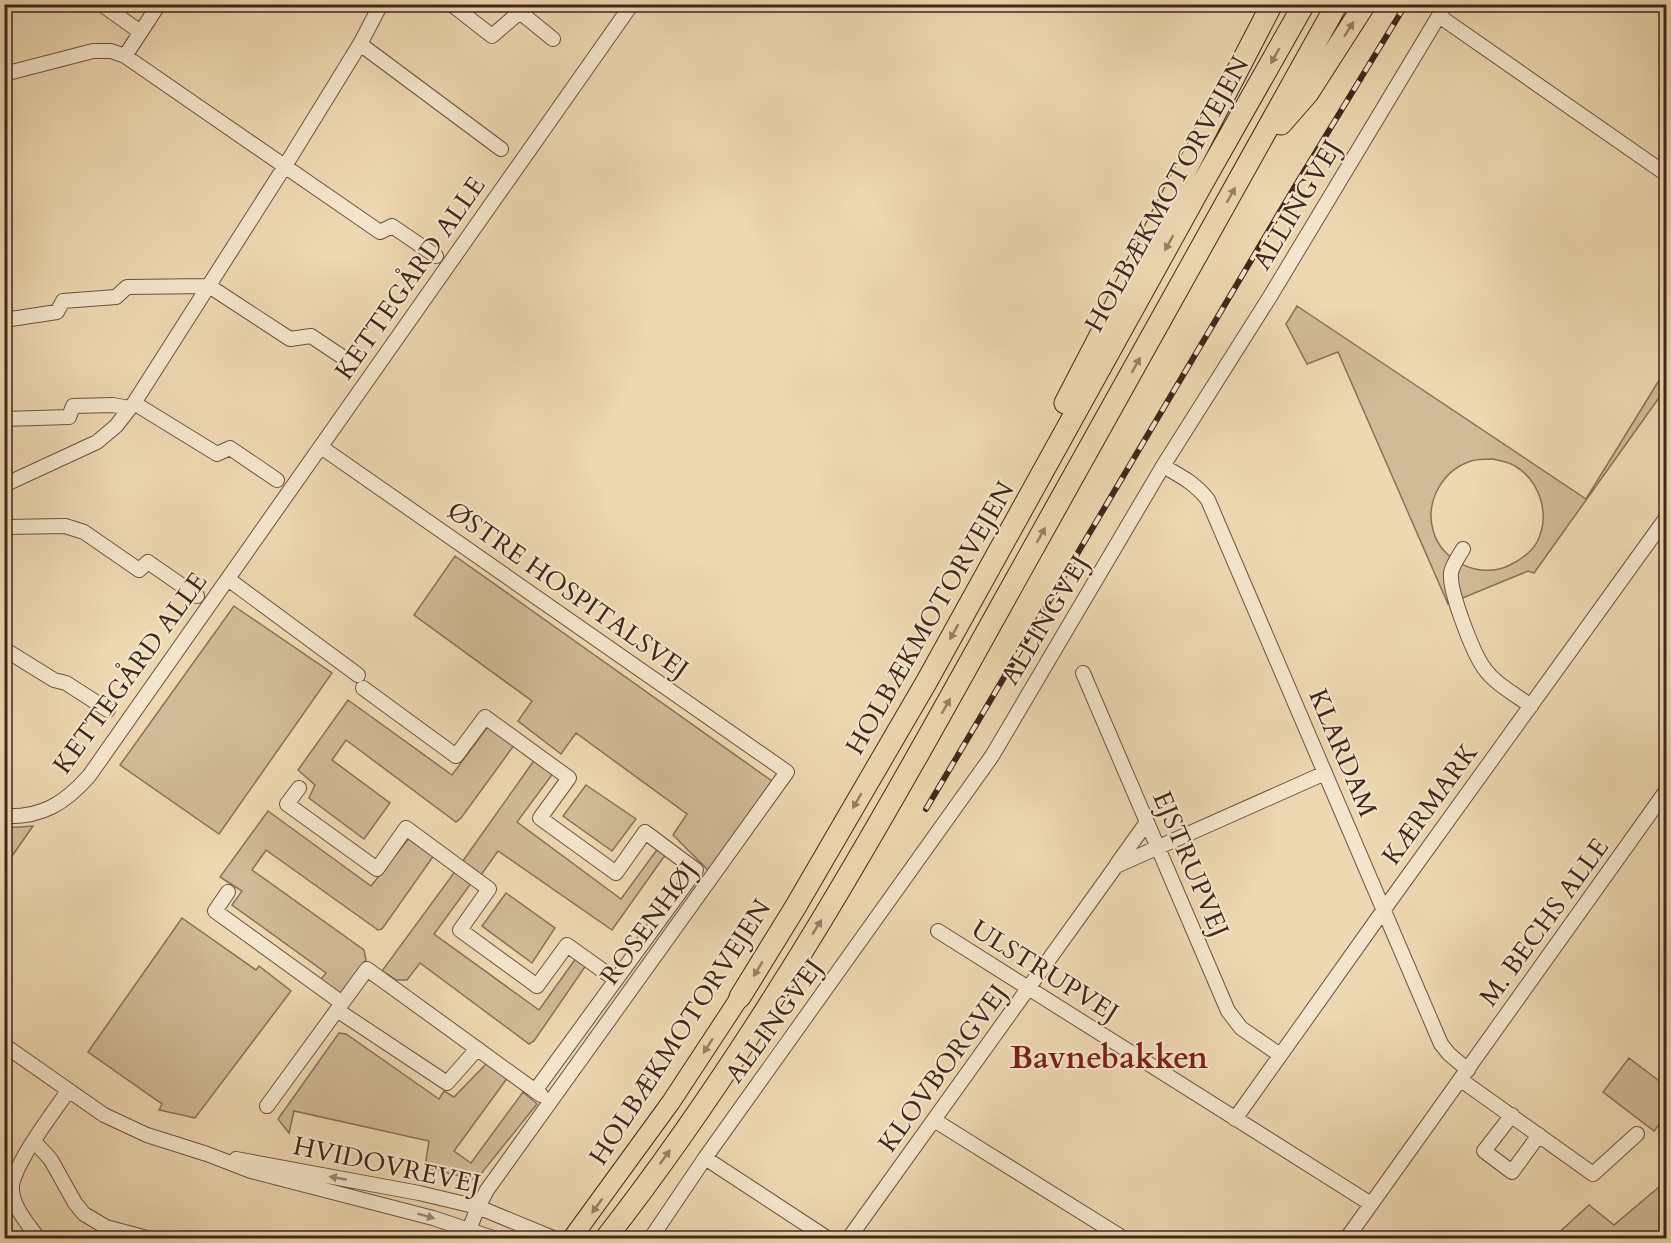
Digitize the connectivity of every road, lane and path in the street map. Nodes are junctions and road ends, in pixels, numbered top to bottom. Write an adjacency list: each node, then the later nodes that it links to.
1 (101, 4): 12 (street)
2 (159, 4): 12 (street)
3 (381, 4): 14 (street)
4 (451, 4): 10 (street)
5 (632, 4): 27 (street, KETTEGÅRD ALLE)
6 (1272, 4): 36 (highway)
7 (1304, 4): 36 (highway, HOLBÆKMOTORVEJEN, one-way to 36)
8 (1337, 4): 18 (highway, HOLBÆKMOTORVEJEN)
9 (1365, 4): 18 (highway, one-way to 9)
10 (525, 9): 13 (street)
11 (1443, 10): 20 (street); 28 (street, ALLINGVEJ)
12 (140, 31): 15 (street)
13 (554, 39)
14 (360, 44): 17 (street); 19 (street)
15 (125, 56): 16 (street); 19 (street)
16 (4, 74)
17 (501, 149)
18 (1251, 159): 82 (highway, HOLBÆKMOTORVEJEN, one-way to 18)
19 (285, 166): 21 (street); 22 (street)
20 (1666, 174)
21 (436, 256)
22 (209, 286): 23 (street); 24 (street); 25 (street)
23 (4, 320)
24 (353, 364)
25 (132, 405): 26 (street); 29 (street); 30 (street)
26 (4, 419)
27 (321, 447): 34 (street, KETTEGÅRD ALLE); 43 (street, ØSTRE HOSPITALSVEJ)
28 (1164, 466): 44 (street, KLARDAM); 73 (street, ALLINGVEJ)
29 (276, 480)
30 (4, 485)
31 (1666, 518): 41 (street, KÆRMARK)
32 (4, 527): 35 (street)
33 (1463, 549): 41 (street)
34 (228, 579): 39 (street, KETTEGÅRD ALLE); 47 (street, KETTEGÅRD ALLE)
35 (197, 596)
36 (972, 600): 56 (highway, HOLBÆKMOTORVEJEN, one-way to 56)
37 (4, 649): 42 (street)
38 (1083, 673): 48 (street, EJSTRUPVEJ)
39 (358, 675)
40 (363, 688): 54 (street, ROSENHØJ)
41 (1531, 706): 52 (street, KÆRMARK)
42 (108, 710)
43 (787, 772): 64 (street, ROSENHØJ)
44 (1325, 773): 49 (street); 52 (street, KLARDAM)
45 (299, 788): 54 (street, ROSENHØJ)
46 (1666, 791): 61 (street, M. BECHS ALLE)
47 (4, 816)
48 (1147, 822): 49 (street, EJSTRUPVEJ); 50 (street, KLOVBORGVEJ)
49 (1158, 847): 50 (street); 60 (street, EJSTRUPVEJ)
50 (1116, 866): 55 (street, KLOVBORGVEJ)
51 (228, 892): 57 (street)
52 (1384, 909): 60 (street, KÆRMARK); 61 (street, KLARDAM)
53 (938, 932): 55 (street, ULSTRUPVEJ)
54 (616, 980): 63 (street, ROSENHØJ)
55 (1029, 988): 67 (street, ULSTRUPVEJ); 68 (street, KLOVBORGVEJ)
56 (740, 997): 81 (main road, HOLBÆKMOTORVEJEN, one-way to 81)
57 (339, 1007): 59 (street); 59 (street); 65 (street)
58 (4, 1045): 62 (street, HVIDOVREVEJ)
59 (477, 1049): 63 (street)
60 (1280, 1055): 67 (street, KÆRMARK)
61 (1464, 1075): 66 (street); 74 (street, M. BECHS ALLE)
62 (68, 1091): 71 (street); 72 (street, HVIDOVREVEJ)
63 (536, 1091): 64 (street)
64 (550, 1101): 75 (street, ROSENHØJ)
65 (267, 1106)
66 (1512, 1115): 70 (street); 70 (street)
67 (1235, 1119): 74 (street, ULSTRUPVEJ)
68 (934, 1120): 85 (street, KLOVBORGVEJ); 86 (street)
69 (1636, 1134): 70 (street)
70 (1539, 1135)
71 (34, 1141): 78 (street); 79 (street)
72 (207, 1154): 75 (street, HVIDOVREVEJ, one-way to 72); 76 (street, HVIDOVREVEJ, one-way to 76)
73 (705, 1158): 83 (street, ALLINGVEJ); 84 (street)
74 (1371, 1204): 87 (street, M. BECHS ALLE)
75 (478, 1207): 76 (street, ROSENHØJ); 77 (street, HVIDOVREVEJ)
76 (469, 1230): 80 (street, HVIDOVREVEJ)
77 (550, 1237)
78 (38, 1239)
79 (147, 1239)
80 (493, 1239)
81 (572, 1239)
82 (606, 1239)
83 (651, 1239)
84 (827, 1239)
85 (849, 1239)
86 (1123, 1239)
87 (1347, 1239)

